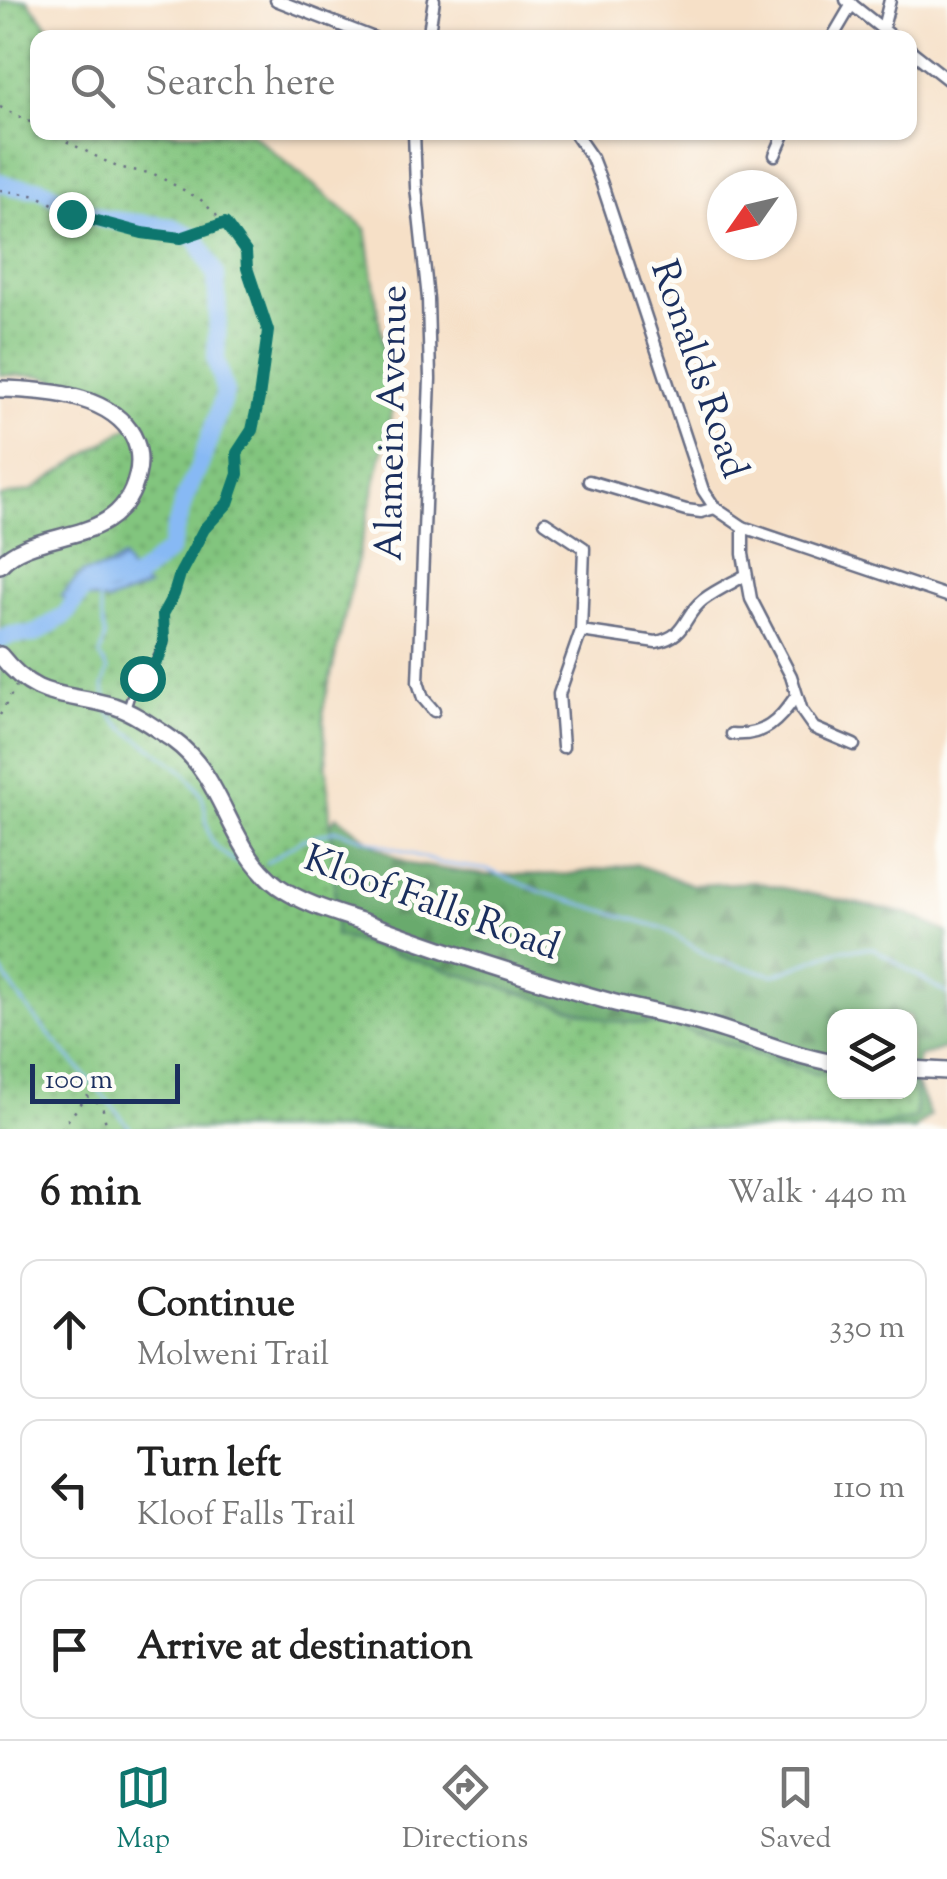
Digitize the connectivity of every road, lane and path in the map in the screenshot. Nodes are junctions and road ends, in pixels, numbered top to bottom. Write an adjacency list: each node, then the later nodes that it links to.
1 (276, 0): 6 (street)
2 (434, 0): 7 (street)
3 (890, 0): 5 (street)
4 (849, 2): 5 (street); 8 (street)
5 (883, 28)
6 (353, 30)
7 (429, 30)
8 (836, 30)
9 (917, 55): 10 (street)
10 (947, 79)
11 (0, 108): 12 (path)
12 (30, 122)
13 (64, 140): 19 (path)
14 (414, 140): 34 (street, Alamein Avenue)
15 (580, 140): 22 (street, Ronalds Road)
16 (781, 140): 17 (street)
17 (774, 156)
18 (0, 190): 19 (path)
19 (225, 223): 29 (path)
20 (0, 390): 25 (main road)
21 (590, 481): 22 (street)
22 (715, 508): 24 (street, Ronalds Road)
23 (545, 522): 28 (street)
24 (744, 527): 26 (street); 27 (street, Ronalds Road)
25 (0, 565)
26 (746, 575): 28 (street); 32 (street)
27 (947, 596)
28 (581, 631): 38 (street)
29 (164, 641): 33 (lane)
30 (0, 655): 31 (main road)
31 (24, 680): 33 (main road, Kloof Falls Road); 35 (path)
32 (796, 696): 36 (street); 37 (street)
33 (114, 707): 39 (main road, Kloof Falls Road)
34 (434, 711)
35 (0, 715)
36 (732, 734)
37 (854, 744)
38 (563, 747)
39 (827, 1062)
40 (917, 1069): 41 (main road)
41 (947, 1071)
42 (61, 1129): 43 (path)
43 (107, 1129)

